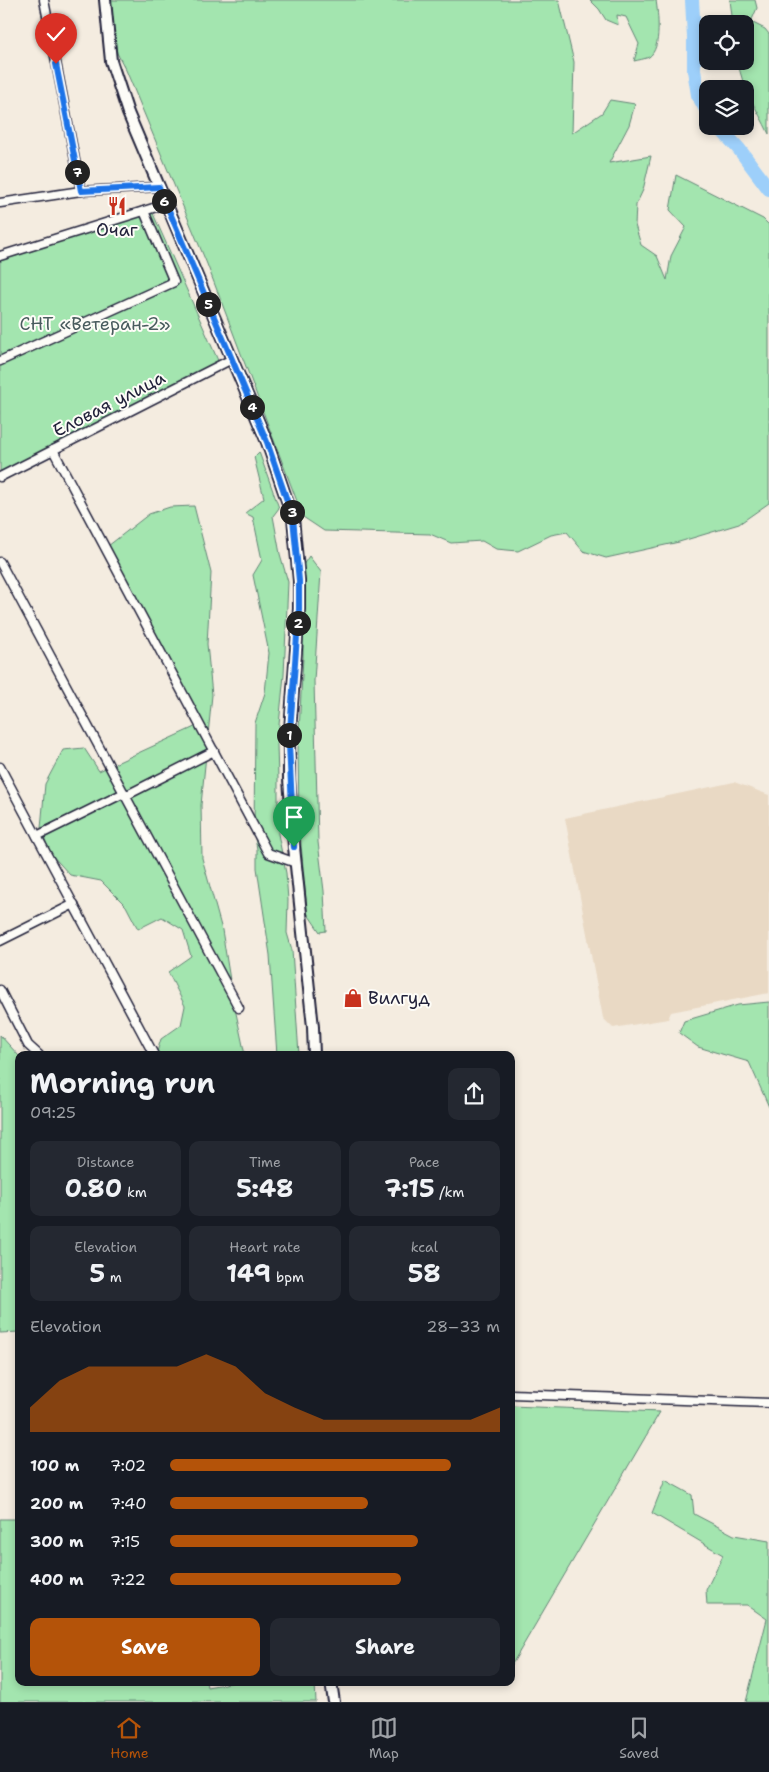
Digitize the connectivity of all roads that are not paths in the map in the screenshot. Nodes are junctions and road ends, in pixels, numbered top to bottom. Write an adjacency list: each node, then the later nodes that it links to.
1 (44, 0): 4 (street)
2 (105, 0): 3 (main road)
3 (159, 187): 4 (street); 6 (main road)
4 (81, 191): 5 (street)
5 (0, 202)
6 (166, 204): 7 (street); 9 (main road)
7 (144, 211): 8 (street); 10 (street)
8 (0, 256)
9 (232, 359): 11 (street, Еловая улица); 18 (main road)
10 (0, 361)
11 (53, 450): 12 (street, Еловая улица); 14 (street)
12 (0, 477)
13 (0, 562): 16 (street)
14 (214, 751): 16 (street); 18 (street)
15 (0, 767): 17 (street)
16 (124, 794): 17 (street); 22 (street)
17 (37, 836): 19 (street)
18 (296, 863): 25 (main road)
19 (74, 904): 20 (street); 24 (street)
20 (0, 941)
21 (0, 990): 23 (street)
22 (239, 1008)
23 (35, 1051)
24 (152, 1051)
25 (314, 1051)
26 (515, 1394): 27 (street)
27 (769, 1403)
28 (332, 1686): 29 (main road)
29 (334, 1702)

